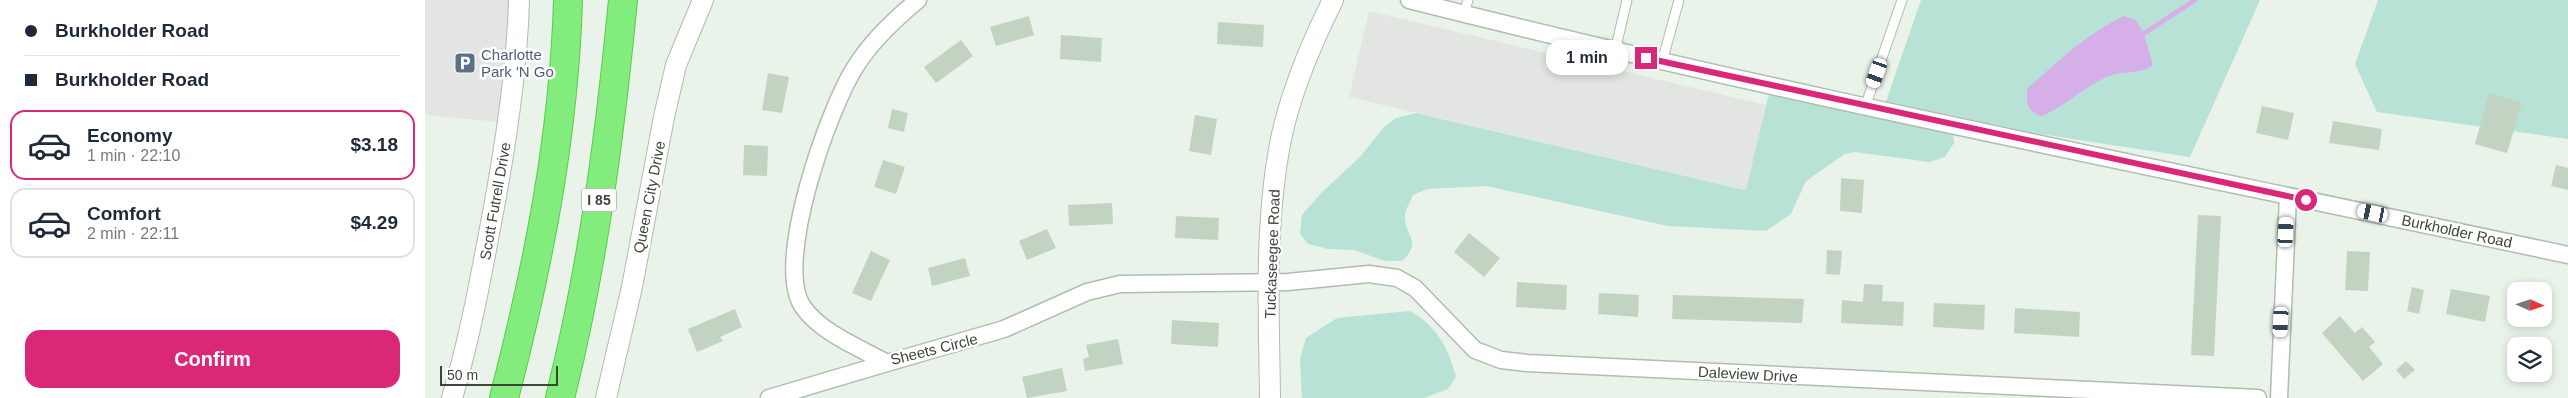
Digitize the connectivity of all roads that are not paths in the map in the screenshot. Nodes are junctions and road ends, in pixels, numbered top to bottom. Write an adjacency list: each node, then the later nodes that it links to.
1 (519, 0): 19 (street, Scott Futrell Drive)
2 (568, 0): 20 (highway)
3 (623, 0): 21 (highway, I 85)
4 (703, 0): 22 (street, Queen City Drive)
5 (918, 0): 18 (street, Sheets Circle)
6 (1333, 0): 17 (street, Tuckaseegee Road)
7 (1409, 0): 11 (street, Burkholder Road)
8 (1627, 0): 12 (lane)
9 (1679, 0): 13 (lane)
10 (1902, 0): 14 (lane)
11 (1466, 7): 12 (street, Burkholder Road)
12 (1615, 51): 13 (street, Burkholder Road)
13 (1662, 62): 14 (street, Burkholder Road)
14 (1865, 106): 15 (street, Burkholder Road)
15 (2288, 196): 16 (street, Burkholder Road); 26 (street)
16 (2568, 255)
17 (1269, 281): 18 (street, Sheets Circle); 24 (street, Tuckaseegee Road); 25 (street, Daleview Drive)
18 (887, 363): 23 (street)
19 (451, 398)
20 (503, 398)
21 (560, 398)
22 (606, 398)
23 (769, 398)
24 (1270, 398)
25 (2258, 398)
26 (2279, 398)

